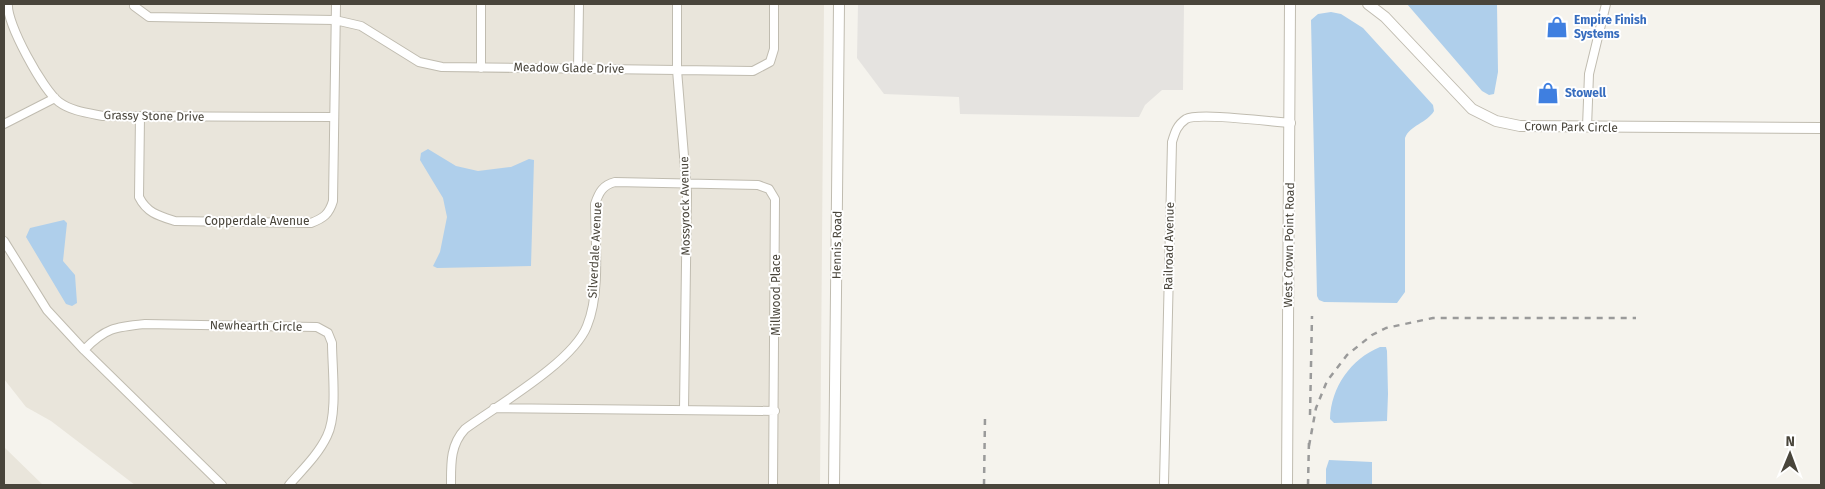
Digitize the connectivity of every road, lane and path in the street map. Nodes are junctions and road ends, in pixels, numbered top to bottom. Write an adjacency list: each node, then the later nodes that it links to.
1 (8, 4): 16 (street, Grassy Stone Drive)
2 (336, 4): 12 (street)
3 (481, 4): 13 (street)
4 (579, 4): 14 (street)
5 (677, 4): 15 (street, Mossyrock Avenue)
6 (774, 4): 15 (street, Meadow Glade Drive)
7 (839, 4): 34 (street, Hennis Road)
8 (1290, 4): 19 (street, West Crown Point Road)
9 (1368, 4): 21 (street, Crown Park Circle)
10 (1606, 4): 21 (street)
11 (134, 6): 12 (street, Meadow Glade Drive)
12 (335, 20): 13 (street, Meadow Glade Drive); 18 (street, Copperdale Avenue)
13 (481, 68): 14 (street, Meadow Glade Drive)
14 (578, 68): 15 (street, Meadow Glade Drive)
15 (677, 70): 23 (street, Mossyrock Avenue)
16 (55, 98): 17 (street, Grassy Stone Drive); 20 (street)
17 (140, 116): 18 (street, Grassy Stone Drive); 18 (street, Copperdale Avenue)
18 (334, 117)
19 (1291, 123): 29 (street, Railroad Avenue); 35 (street, West Crown Point Road)
20 (4, 124)
21 (1587, 127): 22 (street, Crown Park Circle)
22 (1821, 128)
23 (686, 182): 26 (street, Silverdale Avenue); 27 (street, Mossyrock Avenue); 28 (street, Millwood Place)
24 (4, 241): 25 (street)
25 (84, 350): 30 (street); 31 (street, Newhearth Circle)
26 (494, 408): 27 (street); 32 (street, Silverdale Avenue)
27 (684, 409): 28 (street)
28 (775, 411): 33 (street, Millwood Place)
29 (1164, 483)
30 (222, 485)
31 (289, 485)
32 (451, 485)
33 (772, 485)
34 (834, 485)
35 (1287, 485)

